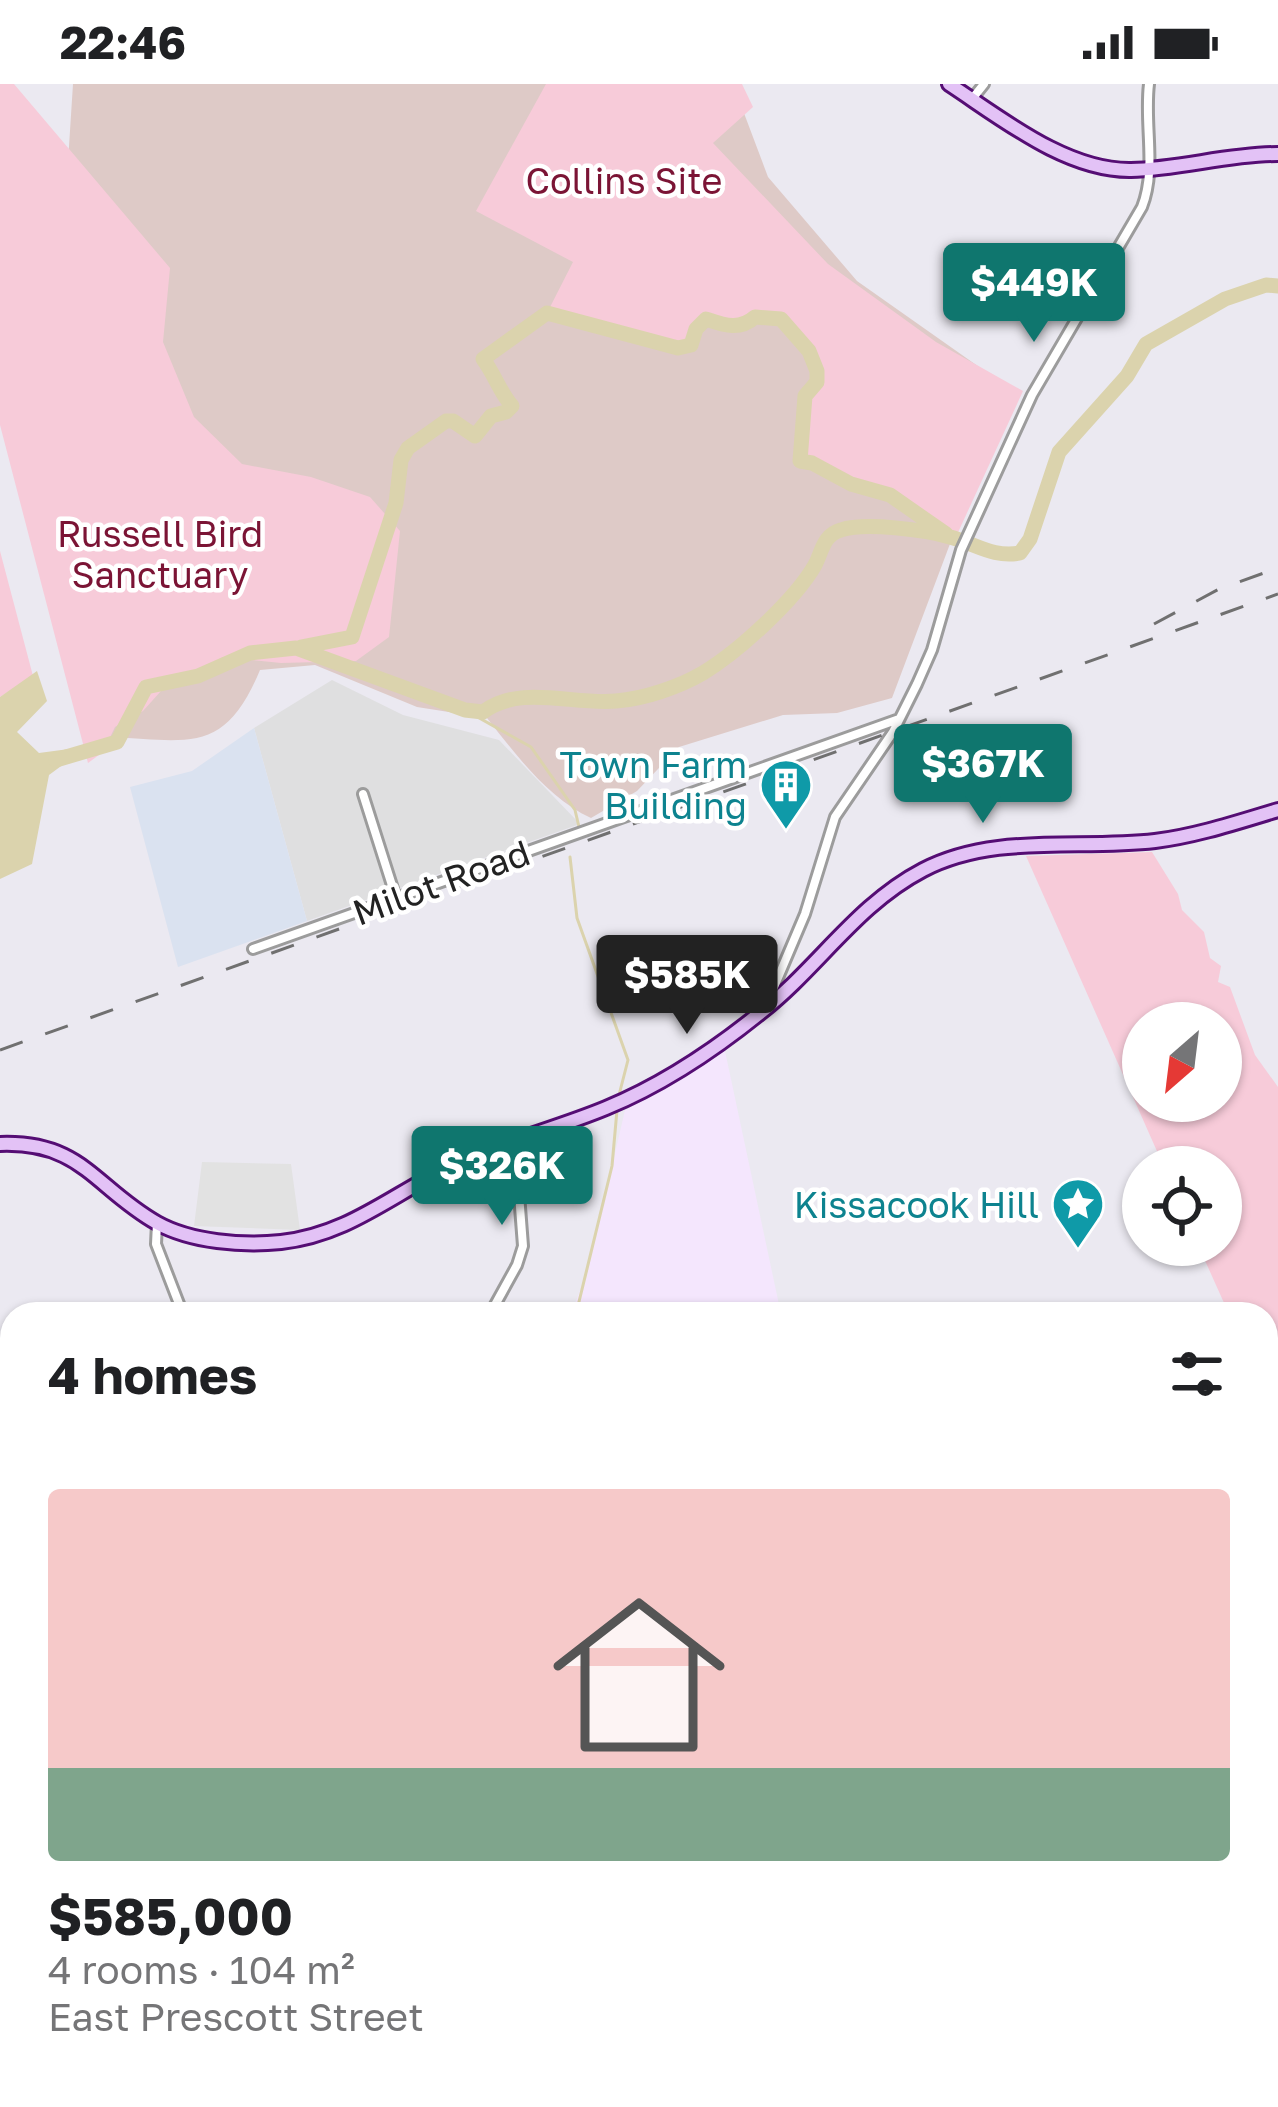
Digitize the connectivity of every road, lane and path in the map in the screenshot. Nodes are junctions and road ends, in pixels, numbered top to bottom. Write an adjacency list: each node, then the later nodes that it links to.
1 (949, 84): 4 (main road)
2 (984, 84): 4 (street)
3 (1149, 84): 6 (street)
4 (972, 99): 6 (main road)
5 (1278, 154): 6 (main road)
6 (1150, 169): 7 (street)
7 (900, 719): 10 (street, Milot Road); 12 (street)
8 (364, 794): 10 (street)
9 (1278, 810): 12 (main road)
10 (396, 898): 11 (street, Milot Road)
11 (253, 949)
12 (766, 1009): 13 (main road)
13 (515, 1142): 15 (main road); 17 (street)
14 (0, 1144): 15 (main road)
15 (157, 1223): 16 (street)
16 (178, 1302)
17 (497, 1302)

